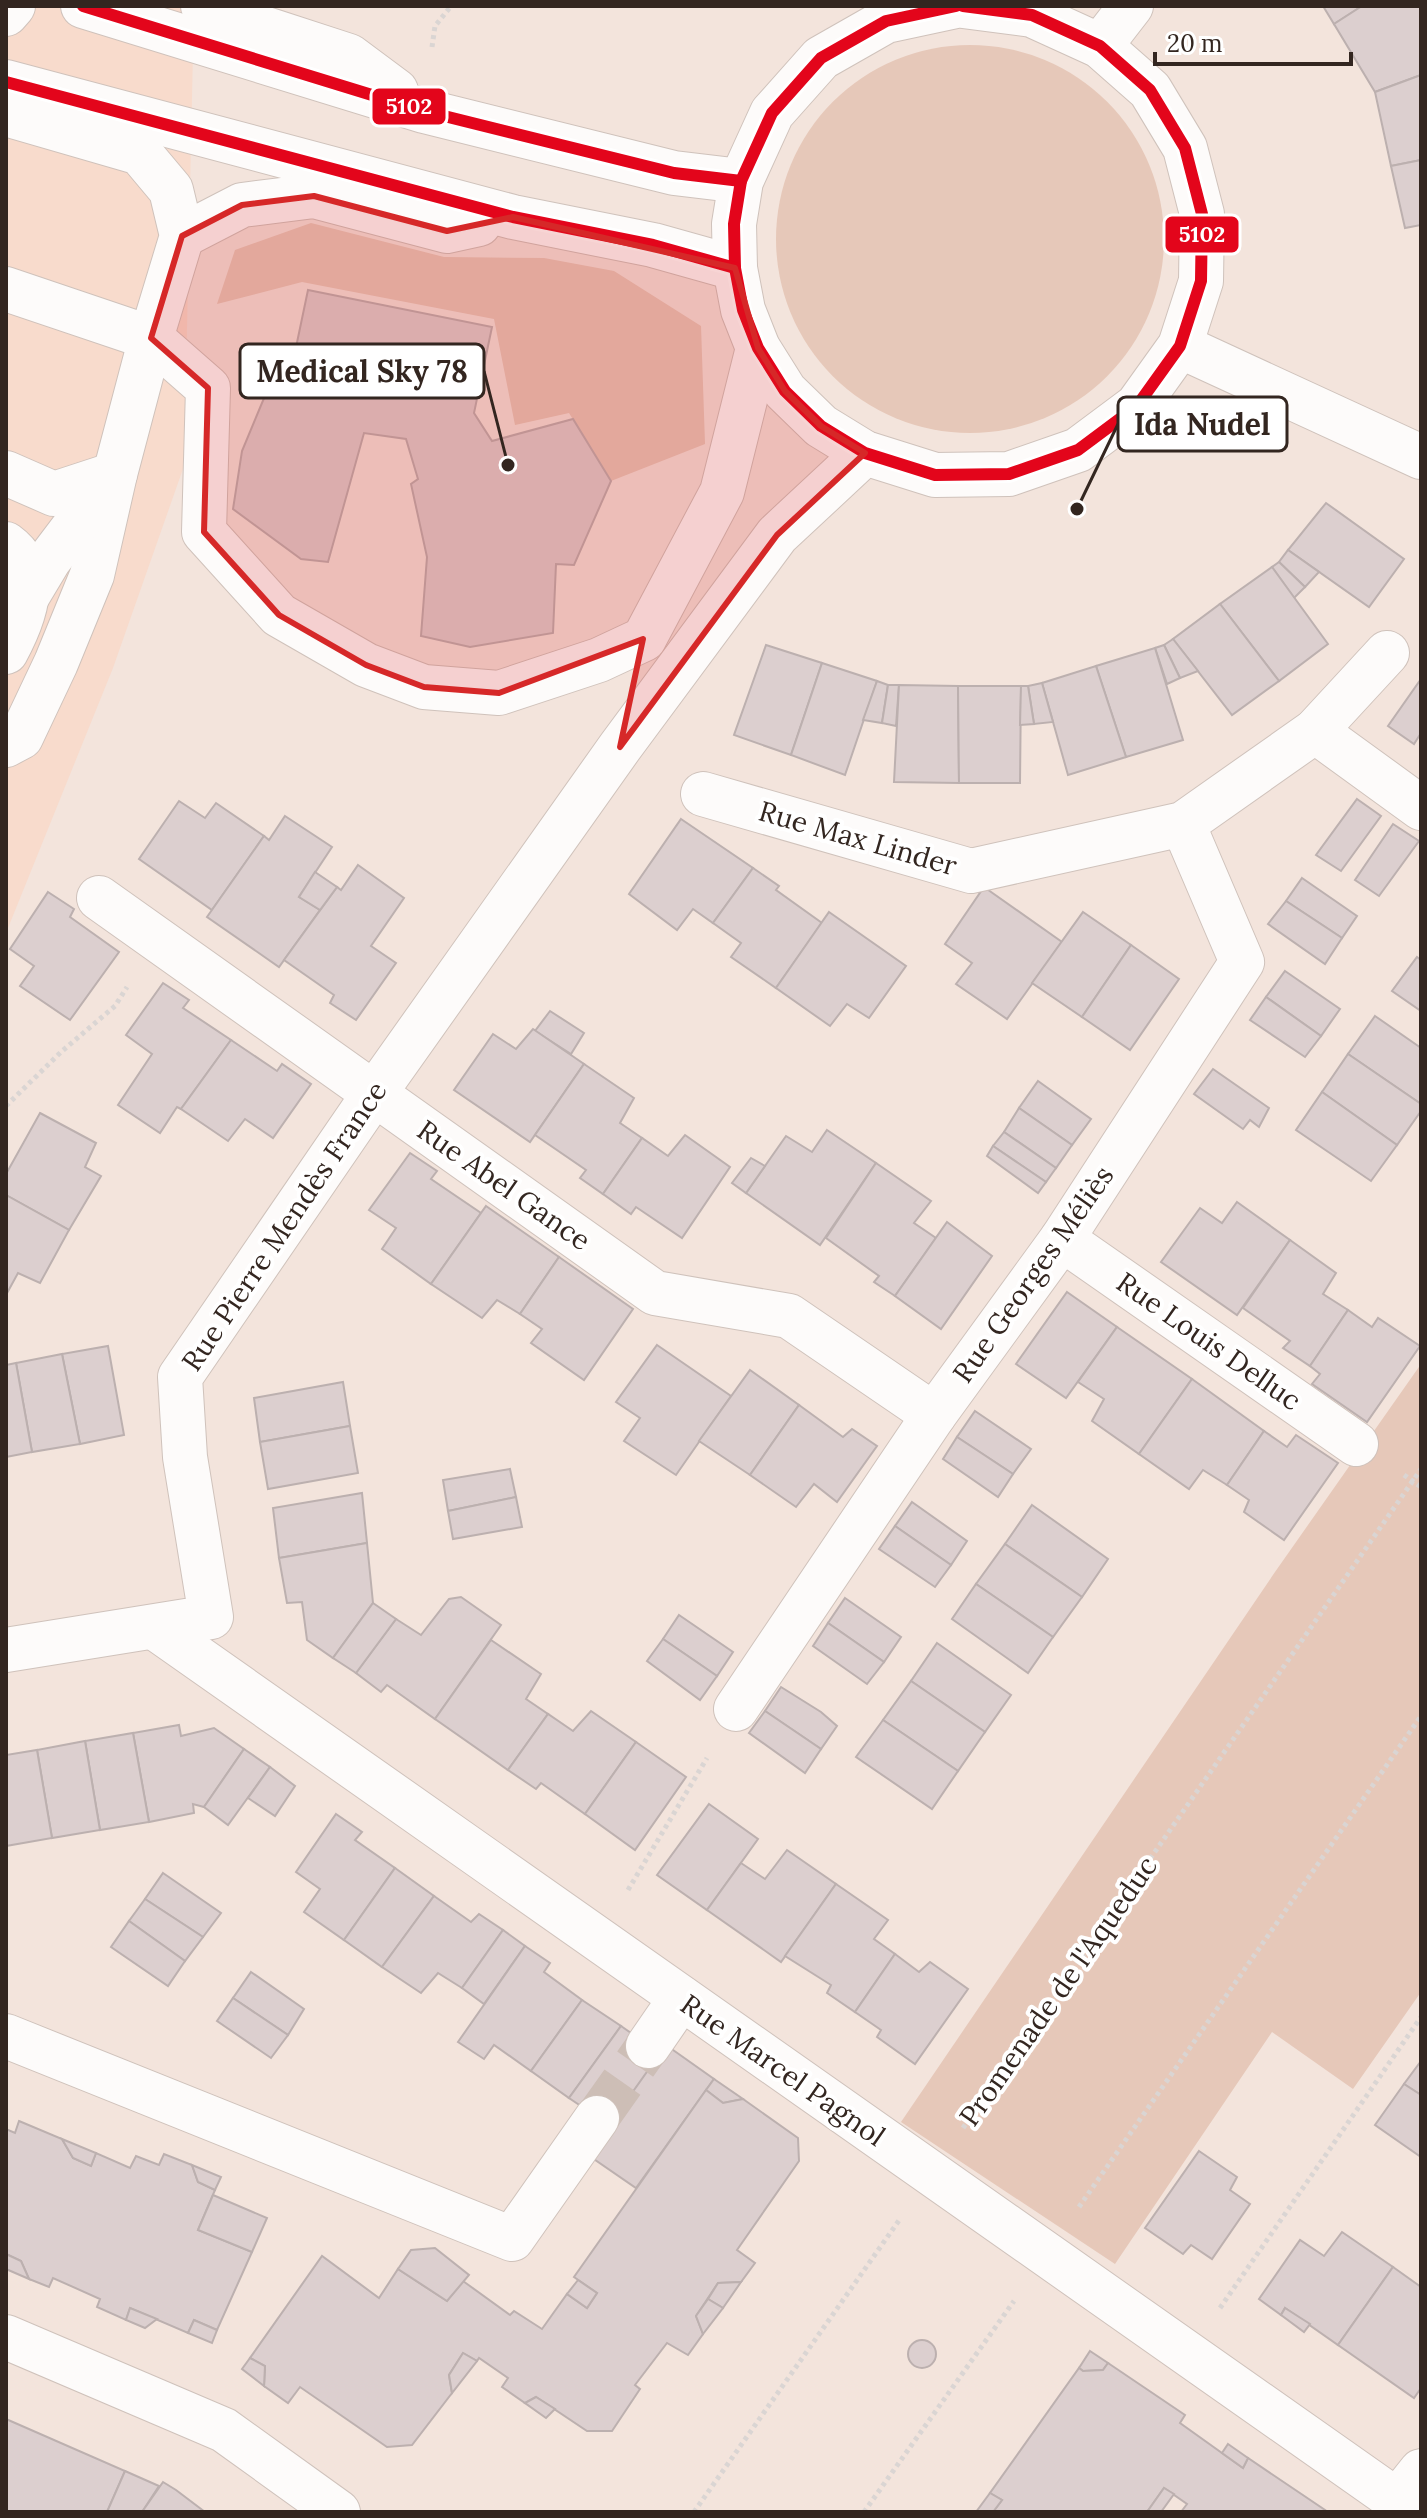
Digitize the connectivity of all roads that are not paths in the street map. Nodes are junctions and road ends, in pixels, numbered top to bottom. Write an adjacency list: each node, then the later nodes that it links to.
1 (13, 6): 7 (street)
2 (83, 6): 10 (street)
3 (203, 6): 10 (street)
4 (956, 6): 12 (street)
5 (963, 6): 8 (street)
6 (1131, 6): 8 (street)
7 (6, 14)
8 (1100, 46): 18 (street)
9 (6, 82): 13 (street)
10 (424, 111): 12 (street)
11 (6, 114): 14 (street)
12 (741, 181): 15 (street)
13 (513, 217): 14 (street); 15 (street)
14 (182, 236): 17 (street)
15 (735, 268): 19 (street)
16 (6, 289): 17 (street)
17 (151, 338): 23 (street); 26 (street)
18 (1180, 346): 20 (street); 21 (street)
19 (758, 348): 20 (street); 26 (street, Rue Pierre Mendès France)
20 (865, 453): 31 (street, Rue Pierre Mendès France)
21 (1421, 457)
22 (6, 473): 23 (street)
23 (115, 474): 25 (street); 30 (street)
24 (6, 544): 25 (street)
25 (28, 595): 27 (street)
26 (644, 639): 31 (street, Rue Pierre Mendès France)
27 (6, 652)
28 (1387, 653): 29 (street, Rue Max Linder)
29 (1315, 731): 33 (street); 34 (street, Rue Max Linder)
30 (6, 745)
31 (620, 747): 36 (street, Rue Pierre Mendès France)
32 (703, 794): 34 (street, Rue Max Linder)
33 (1421, 808)
34 (1183, 824): 37 (street, Rue Georges Méliès)
35 (99, 898): 36 (street, Rue Abel Gance)
36 (374, 1094): 38 (street, Rue Abel Gance); 40 (street, Rue Pierre Mendès France)
37 (1062, 1239): 38 (street, Rue Georges Méliès); 39 (street, Rue Louis Delluc)
38 (934, 1415): 42 (street, Rue Georges Méliès)
39 (1356, 1444)
40 (154, 1627): 41 (street, Rue Pierre Mendès France); 43 (street, Rue Marcel Pagnol)
41 (6, 1650)
42 (736, 1709)
43 (681, 1998): 45 (street); 48 (street, Rue Marcel Pagnol)
44 (6, 2036): 46 (street)
45 (648, 2046)
46 (597, 2118)
47 (6, 2337): 49 (street)
48 (1410, 2494)
49 (338, 2512)

